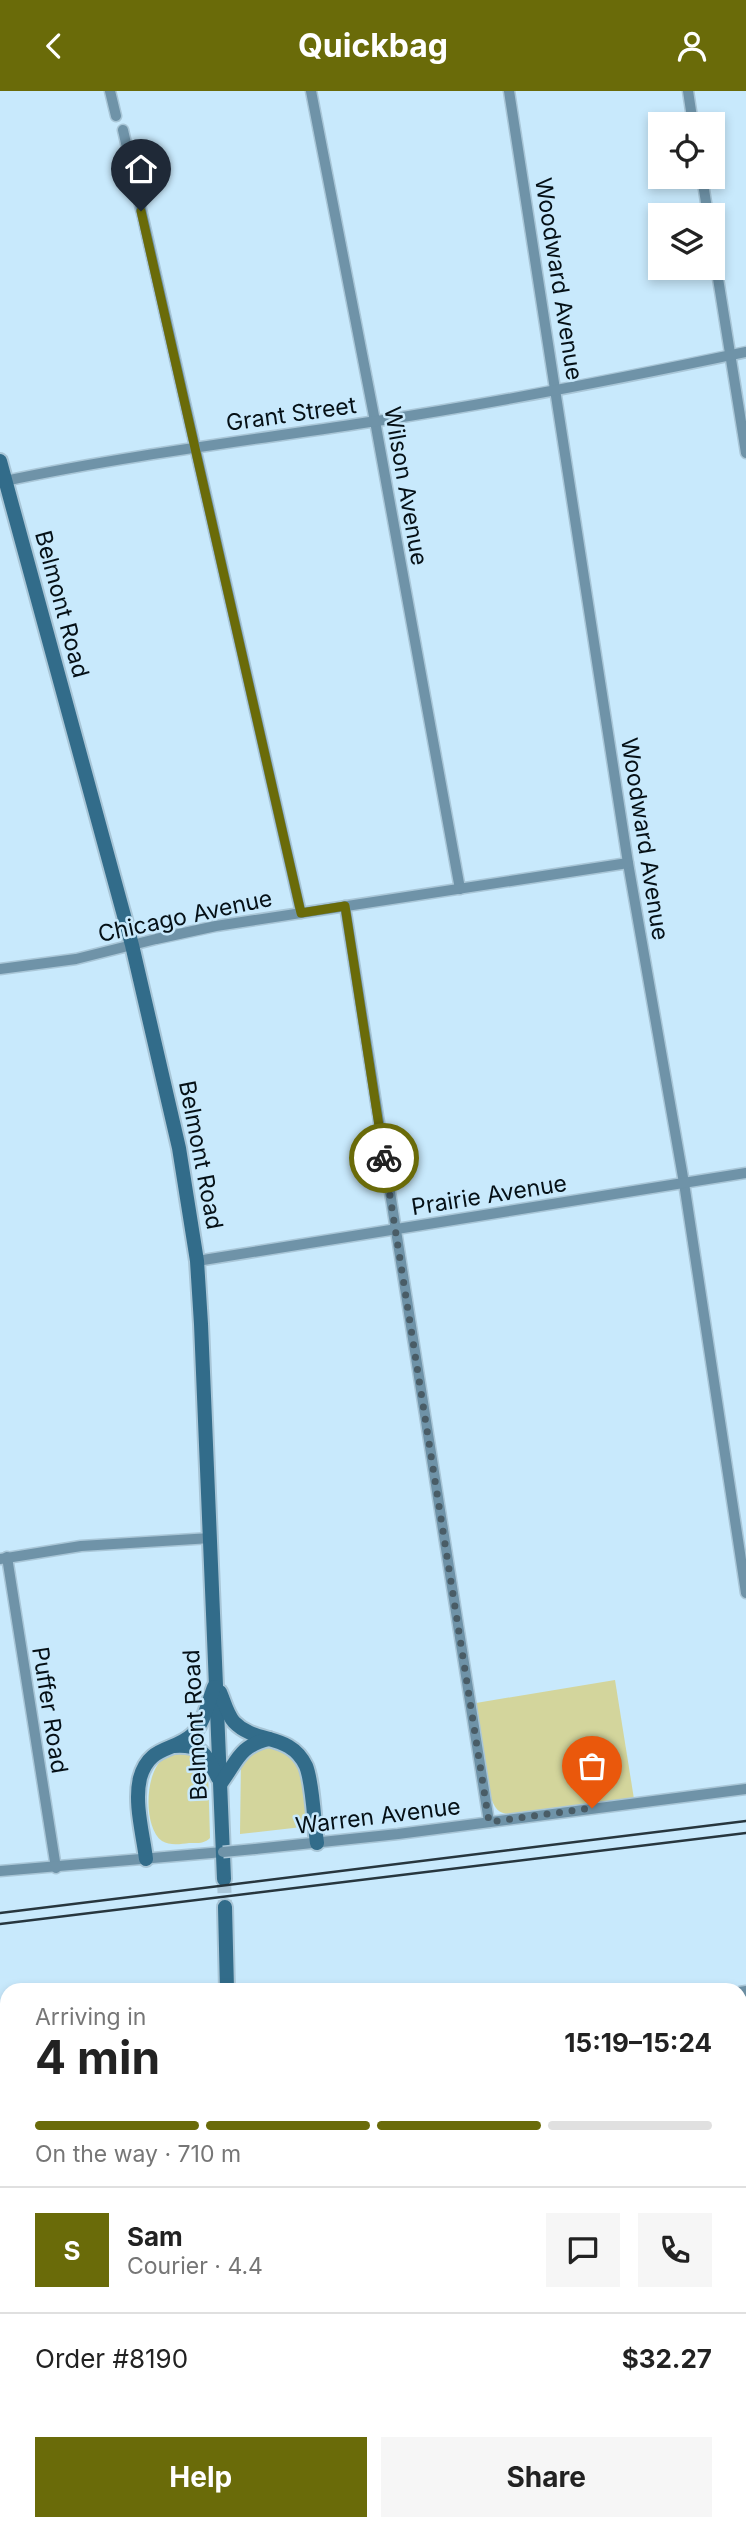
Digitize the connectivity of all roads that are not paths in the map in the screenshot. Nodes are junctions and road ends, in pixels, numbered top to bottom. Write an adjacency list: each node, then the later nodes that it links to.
1 (110, 91): 6 (street)
2 (310, 91): 12 (street, Wilson Avenue)
3 (509, 91): 11 (street, Woodward Avenue)
4 (688, 91): 5 (street)
5 (692, 112)
6 (116, 116)
7 (122, 130): 13 (street)
8 (718, 280): 10 (street)
9 (746, 352): 10 (street, Grant Street)
10 (731, 355): 11 (street, Grant Street); 14 (street)
11 (556, 392): 12 (street, Grant Street); 17 (street, Woodward Avenue)
12 (375, 421): 13 (street, Grant Street); 18 (street, Wilson Avenue)
13 (194, 447): 16 (street, Grant Street); 20 (street)
14 (746, 453)
15 (0, 461): 16 (main road, Belmont Road)
16 (5, 481): 21 (main road, Belmont Road)
17 (628, 863): 18 (street, Chicago Avenue); 24 (street, Woodward Avenue)
18 (460, 889): 19 (street, Chicago Avenue)
19 (345, 906): 20 (street, Chicago Avenue); 25 (street)
20 (301, 913): 21 (street, Chicago Avenue)
21 (132, 945): 22 (street, Chicago Avenue); 26 (main road, Belmont Road)
22 (0, 969)
23 (746, 1173): 24 (street, Prairie Avenue)
24 (684, 1183): 25 (street, Prairie Avenue); 29 (street, Woodward Avenue)
25 (395, 1230): 26 (street, Prairie Avenue); 35 (street)
26 (197, 1261): 27 (main road, Belmont Road)
27 (211, 1538): 28 (street); 30 (main road, Belmont Road)
28 (4, 1558): 38 (street, Puffer Road)
29 (746, 1593)
30 (216, 1682): 31 (main road); 32 (main road); 33 (main road, Belmont Road)
31 (271, 1739): 33 (main road); 36 (main road)
32 (170, 1746): 33 (main road); 37 (main road)
33 (221, 1783): 40 (main road, Belmont Road)
34 (746, 1789): 35 (street, Warren Avenue)
35 (489, 1822): 36 (street, Warren Avenue)
36 (317, 1843): 37 (street, Warren Avenue, bridge)
37 (146, 1859): 38 (street, Warren Avenue)
38 (55, 1868): 39 (street, Warren Avenue)
39 (0, 1871)
40 (224, 1879)
41 (225, 1907): 42 (main road)
42 (227, 1983)

